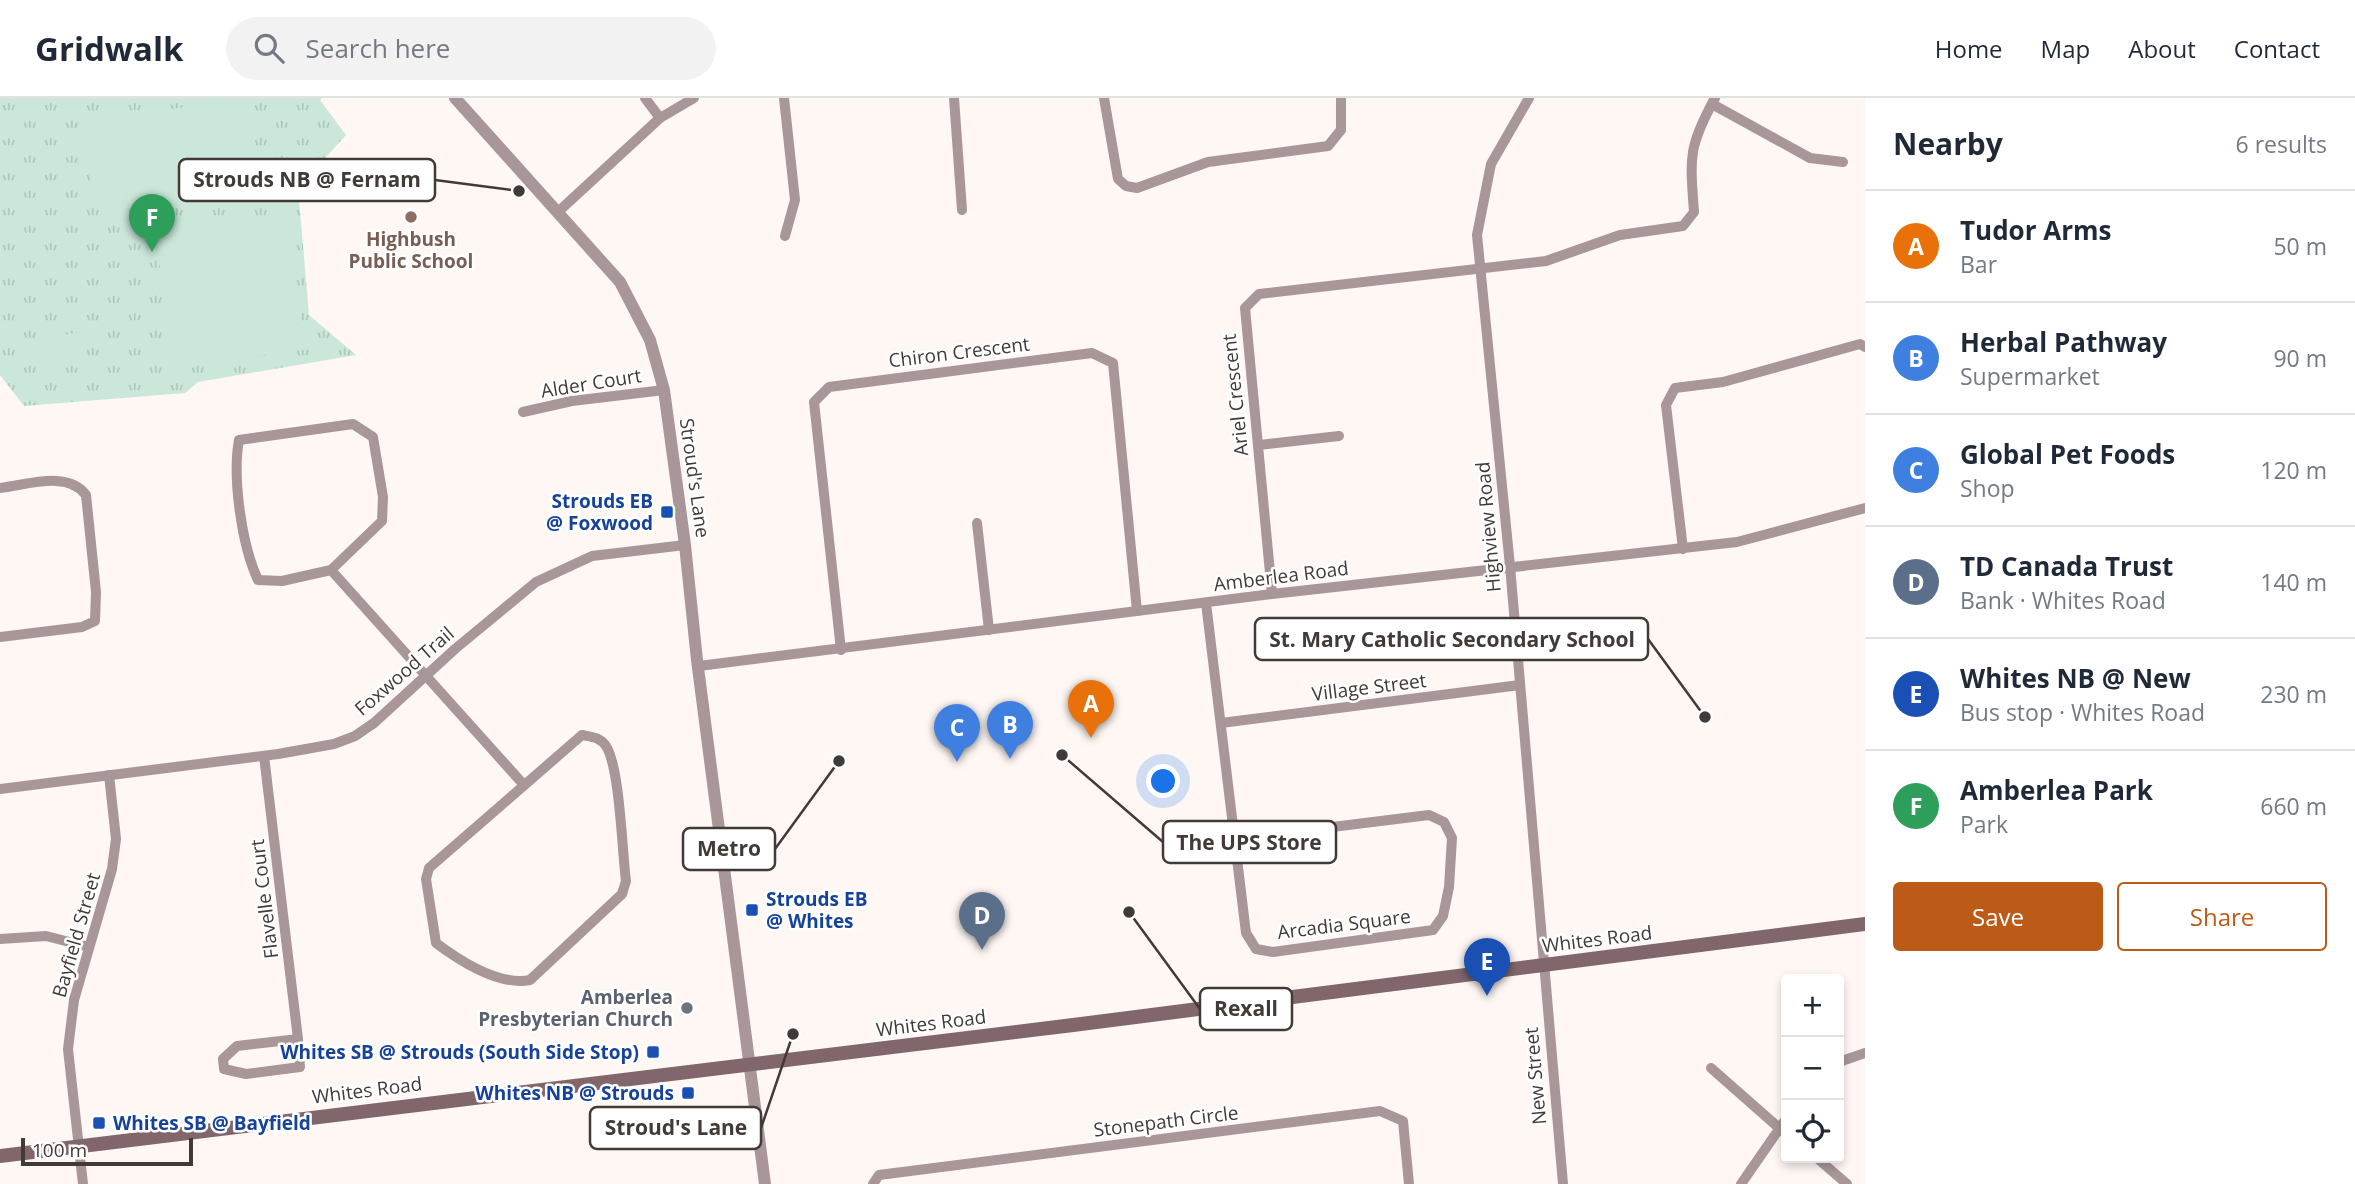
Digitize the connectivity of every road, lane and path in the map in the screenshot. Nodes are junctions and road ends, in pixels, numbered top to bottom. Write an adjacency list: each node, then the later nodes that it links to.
1 (455, 98): 13 (street, Stroud's Lane)
2 (645, 98): 10 (street)
3 (694, 98): 10 (street)
4 (785, 98): 14 (street)
5 (954, 98): 12 (street)
6 (1104, 98): 7 (street)
7 (1341, 98)
8 (1529, 98): 15 (street, Highview Road)
9 (1713, 101): 11 (street); 15 (street)
10 (660, 118): 13 (street)
11 (1843, 162)
12 (962, 210)
13 (559, 211): 17 (street, Stroud's Lane)
14 (785, 236)
15 (1480, 268): 20 (street, Ariel Crescent); 26 (street, Highview Road)
16 (1865, 347): 25 (street)
17 (664, 390): 18 (street, Alder Court); 24 (street, Stroud's Lane)
18 (523, 412)
19 (1339, 436): 20 (street)
20 (1259, 445): 28 (street, Ariel Crescent)
21 (0, 488): 32 (street)
22 (1865, 508): 25 (street, Amberlea Road)
23 (977, 523): 31 (street)
24 (685, 545): 34 (street, Stroud's Lane); 35 (street, Foxwood Trail)
25 (1682, 549): 26 (street, Amberlea Road)
26 (1510, 566): 28 (street, Amberlea Road); 36 (street, Highview Road)
27 (331, 570): 27 (street); 35 (street)
28 (1272, 594): 29 (street, Amberlea Road)
29 (1206, 603): 30 (street, Amberlea Road); 37 (street, Arcadia Square)
30 (1137, 611): 31 (street, Amberlea Road); 33 (street, Chiron Crescent)
31 (989, 630): 33 (street, Amberlea Road)
32 (0, 638)
33 (841, 650): 34 (street, Amberlea Road)
34 (699, 666): 50 (street, Stroud's Lane)
35 (429, 676): 38 (street, Foxwood Trail); 40 (street)
36 (1520, 685): 37 (street, Village Street); 46 (street, Highview Road)
37 (1221, 723): 42 (street, Arcadia Square)
38 (264, 756): 39 (street, Foxwood Trail); 47 (street, Flavelle Court)
39 (109, 775): 41 (street, Foxwood Trail); 45 (street, Bayfield Street)
40 (523, 785): 40 (street)
41 (0, 789)
42 (1236, 839): 42 (street, Arcadia Square)
43 (1865, 924): 46 (main road, Whites Road)
44 (0, 939): 45 (street)
45 (89, 947): 54 (street, Bayfield Street)
46 (1542, 964): 50 (main road, Whites Road); 61 (street, New Street)
47 (298, 1039): 47 (street, Flavelle Court)
48 (1865, 1053): 49 (street)
49 (1844, 1060)
50 (750, 1064): 54 (main road, Whites Road); 58 (street, Stroud's Lane)
51 (1711, 1068): 52 (street)
52 (1781, 1125)
53 (1781, 1131): 62 (street)
54 (79, 1147): 55 (main road, Whites Road); 57 (street, Bayfield Street)
55 (0, 1156)
56 (1823, 1163): 63 (street)
57 (83, 1184)
58 (765, 1184)
59 (873, 1184): 60 (street, Stonepath Circle)
60 (1409, 1184)
61 (1563, 1184)
62 (1741, 1184)
63 (1847, 1184)

